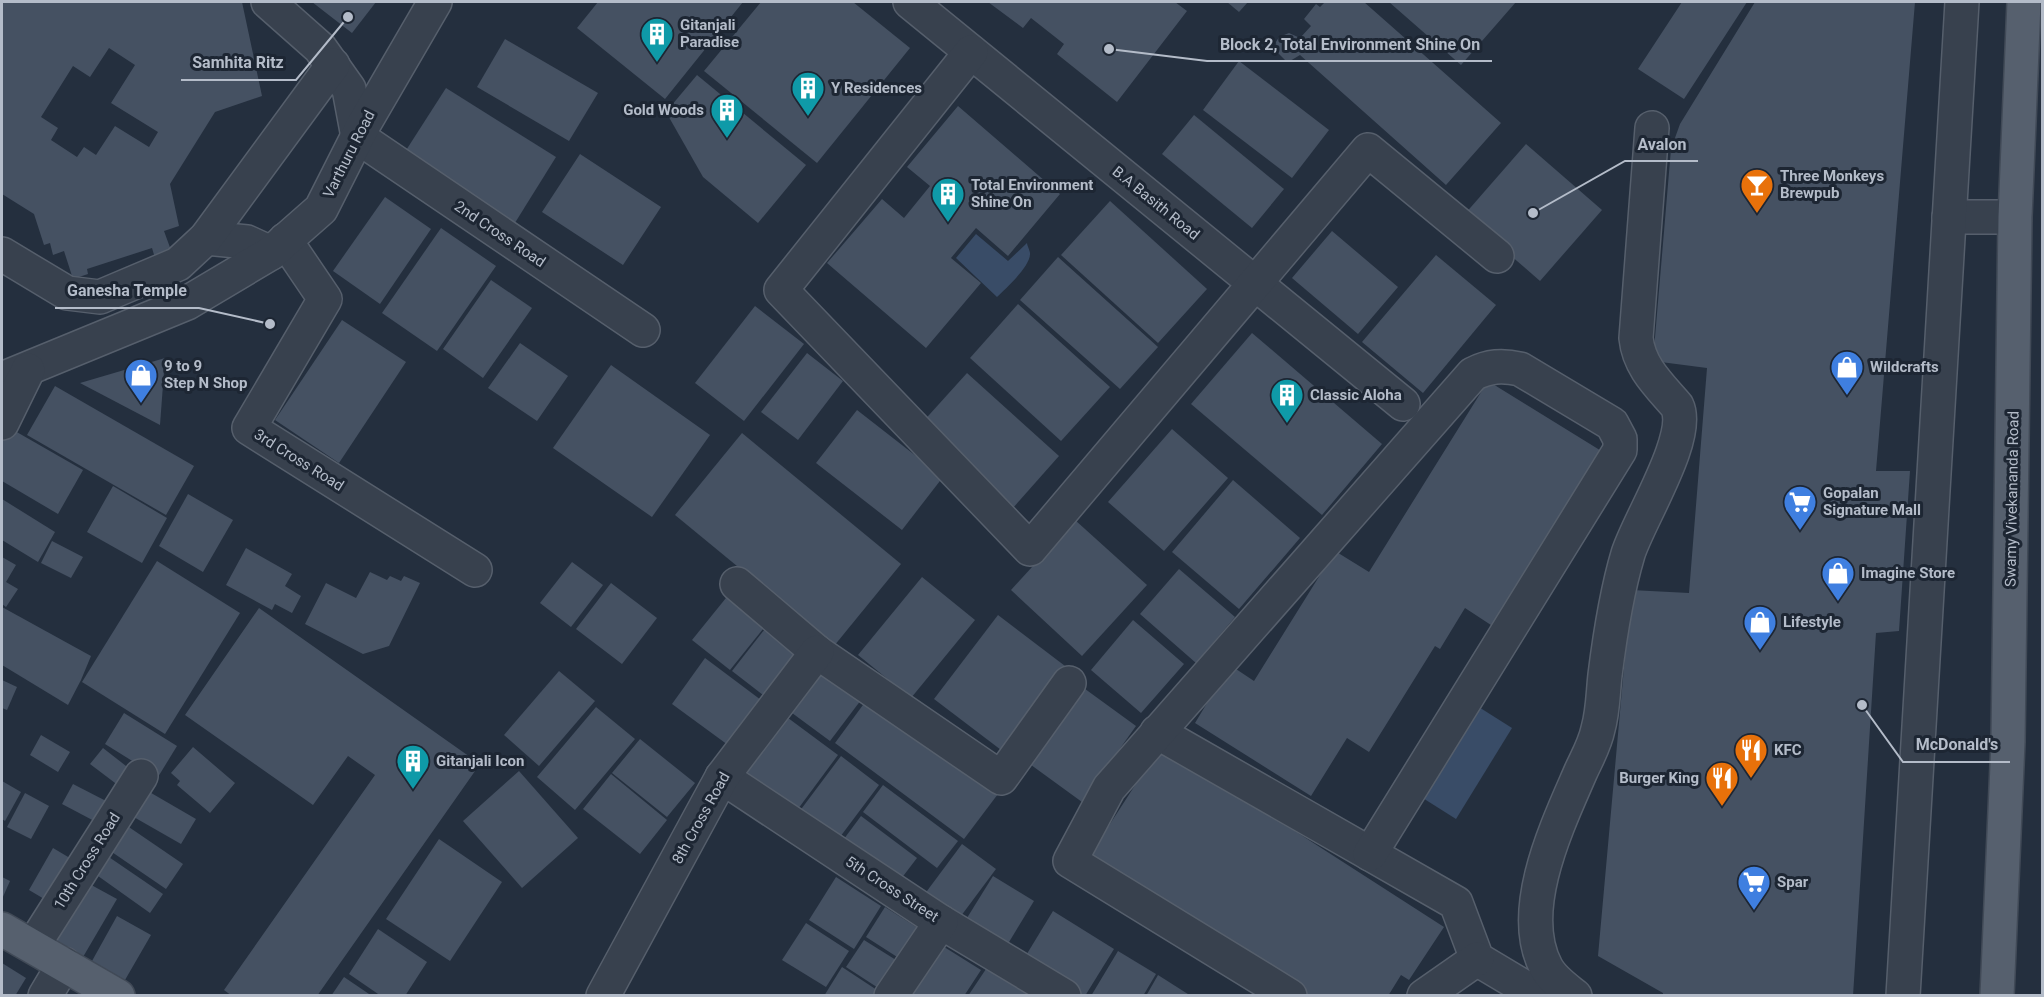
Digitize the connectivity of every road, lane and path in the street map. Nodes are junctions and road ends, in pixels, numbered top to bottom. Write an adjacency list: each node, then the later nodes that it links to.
1 (268, 2): 7 (street)
2 (435, 2): 9 (street, Varthuru Road)
3 (910, 2): 6 (street, B.A Basith Road)
4 (1962, 2): 10 (street)
5 (2024, 2): 11 (main road, Swamy Vivekananda Road)
6 (971, 51): 16 (street, B.A Basith Road); 16 (street)
7 (333, 65): 9 (street); 12 (street)
8 (1652, 128): 42 (street)
9 (358, 137): 13 (street, Varthuru Road); 17 (street, 2nd Cross Road)
10 (1950, 217): 11 (street); 43 (street)
11 (2015, 217): 44 (main road, Swamy Vivekananda Road)
12 (206, 238): 13 (street); 14 (street)
13 (278, 246): 18 (street, Varthuru Road); 21 (street, 3rd Cross Road)
14 (2, 254)
15 (1497, 256): 16 (street)
16 (1255, 284): 19 (street, B.A Basith Road)
17 (643, 330)
18 (15, 375): 20 (street)
19 (1403, 404)
20 (2, 423)
21 (476, 570)
22 (737, 584): 23 (street)
23 (817, 652): 24 (street); 27 (street, 8th Cross Road)
24 (1069, 683)
25 (1157, 732): 28 (street); 28 (street); 39 (street)
26 (141, 776): 31 (street, 10th Cross Road)
27 (722, 777): 29 (street, 5th Cross Street); 36 (street, 8th Cross Road)
28 (1370, 854): 32 (street)
29 (941, 921): 37 (street); 38 (street, 5th Cross Street)
30 (2, 929): 31 (main road)
31 (33, 946): 33 (main road)
32 (1477, 959): 40 (street); 41 (street)
33 (64, 964): 34 (street); 35 (main road)
34 (45, 996)
35 (118, 996)
36 (603, 996)
37 (891, 996)
38 (1064, 996)
39 (1290, 996)
40 (1424, 996)
41 (1539, 996)
42 (1575, 996)
43 (1903, 996)
44 (1997, 996)

